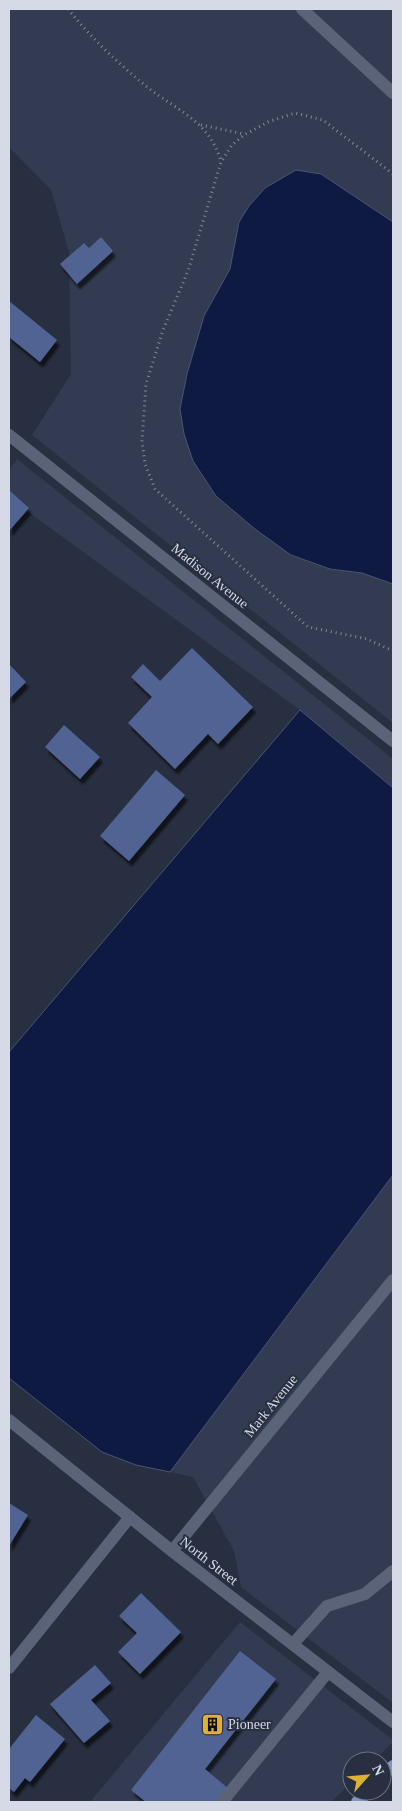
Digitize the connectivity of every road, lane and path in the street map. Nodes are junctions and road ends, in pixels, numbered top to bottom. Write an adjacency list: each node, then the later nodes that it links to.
1 (68, 9): 4 (path)
2 (302, 9): 3 (street)
3 (393, 93)
4 (200, 124): 5 (path); 6 (path)
5 (244, 135): 6 (path); 7 (path)
6 (221, 162): 9 (path)
7 (393, 174)
8 (9, 434): 10 (street, Madison Avenue)
9 (393, 651)
10 (393, 741)
11 (393, 1280): 14 (street, Mark Avenue)
12 (9, 1420): 13 (street, North Street)
13 (130, 1517): 14 (street, North Street); 17 (street)
14 (172, 1551): 16 (street, North Street)
15 (393, 1571): 16 (street)
16 (293, 1644): 18 (street, North Street)
17 (9, 1668)
18 (328, 1672): 19 (street, North Street); 20 (street)
19 (393, 1722)
20 (222, 1802)

